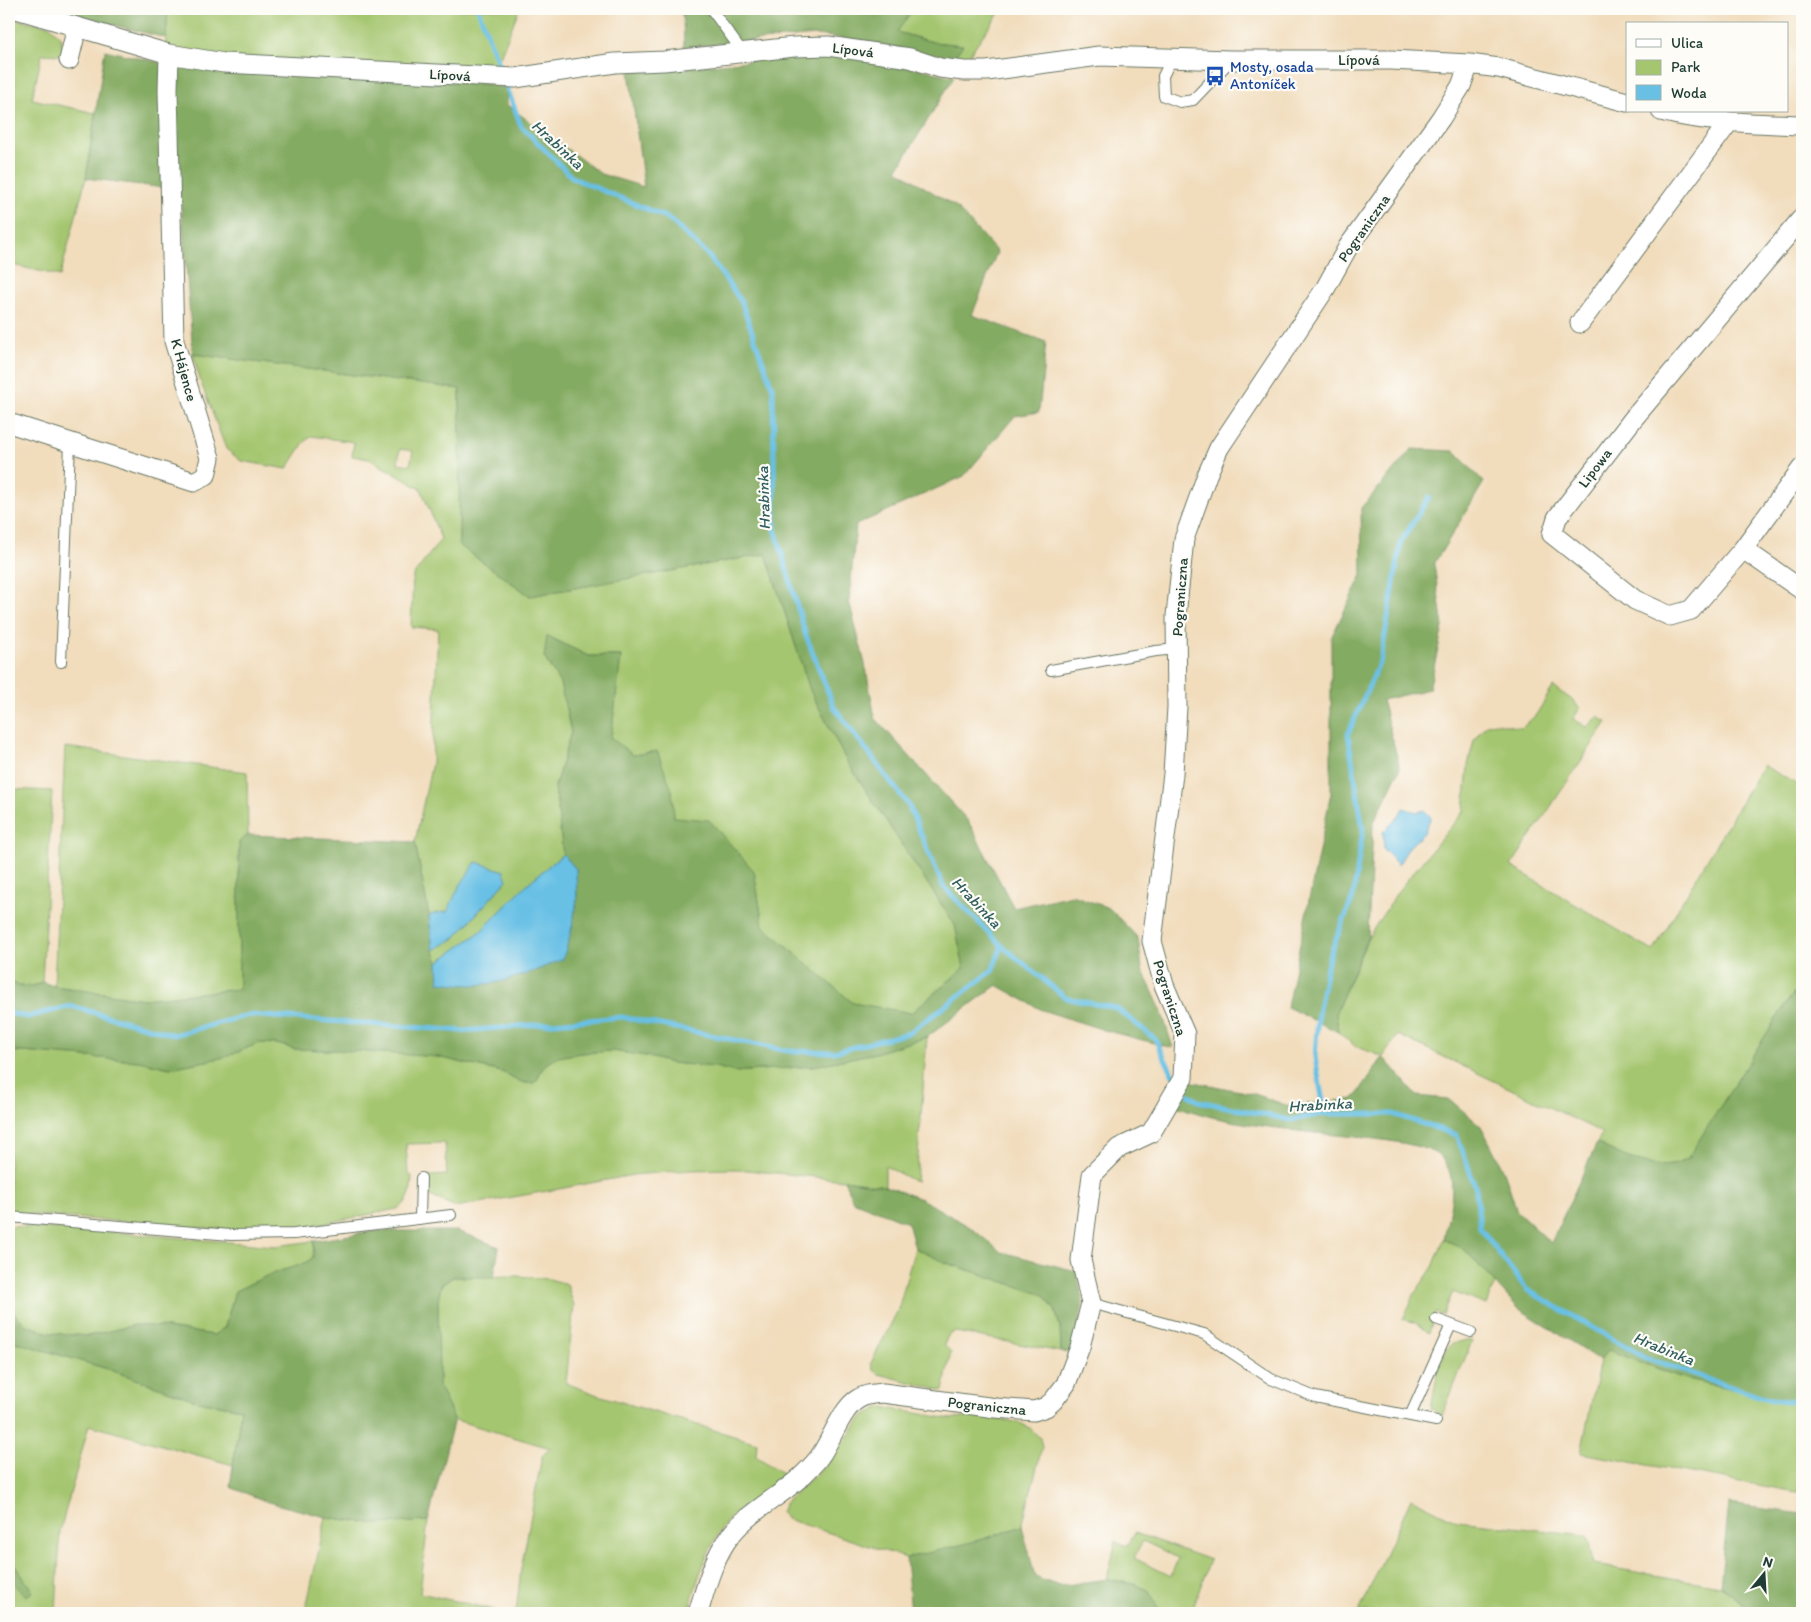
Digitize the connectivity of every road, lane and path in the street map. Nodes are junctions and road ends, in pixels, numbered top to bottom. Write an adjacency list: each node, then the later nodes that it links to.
1 (16, 9): 3 (street, Lípová)
2 (711, 9): 5 (lane)
3 (77, 27): 4 (street, Lípová); 7 (street)
4 (170, 54): 5 (street, Lípová); 17 (street, K Hájence)
5 (744, 54): 6 (street, Lípová)
6 (1172, 58): 8 (street, Lípová); 8 (lane)
7 (69, 60)
8 (1232, 60): 9 (street, Lípová)
9 (1469, 64): 10 (street, Lípová); 21 (street, Pograniczna)
10 (1626, 102)
11 (1666, 112): 12 (street)
12 (1729, 122): 13 (street); 15 (street)
13 (1802, 125)
14 (1802, 218): 19 (street, Lipowa)
15 (1580, 323)
16 (9, 423): 17 (street, K Hájence)
17 (70, 444): 22 (lane)
18 (1802, 468): 19 (street, Lipowa)
19 (1743, 549): 20 (street)
20 (1802, 590)
21 (1177, 649): 23 (lane); 28 (street, Pograniczna)
22 (61, 662)
23 (1051, 670)
24 (421, 1178): 27 (lane)
25 (451, 1215): 27 (lane)
26 (9, 1217): 27 (lane)
27 (420, 1219)
28 (1090, 1303): 32 (lane); 34 (street, Pograniczna)
29 (1436, 1319): 30 (lane)
30 (1451, 1325): 31 (lane); 32 (lane)
31 (1471, 1332)
32 (1410, 1416): 33 (lane)
33 (1436, 1421)
34 (698, 1613)

